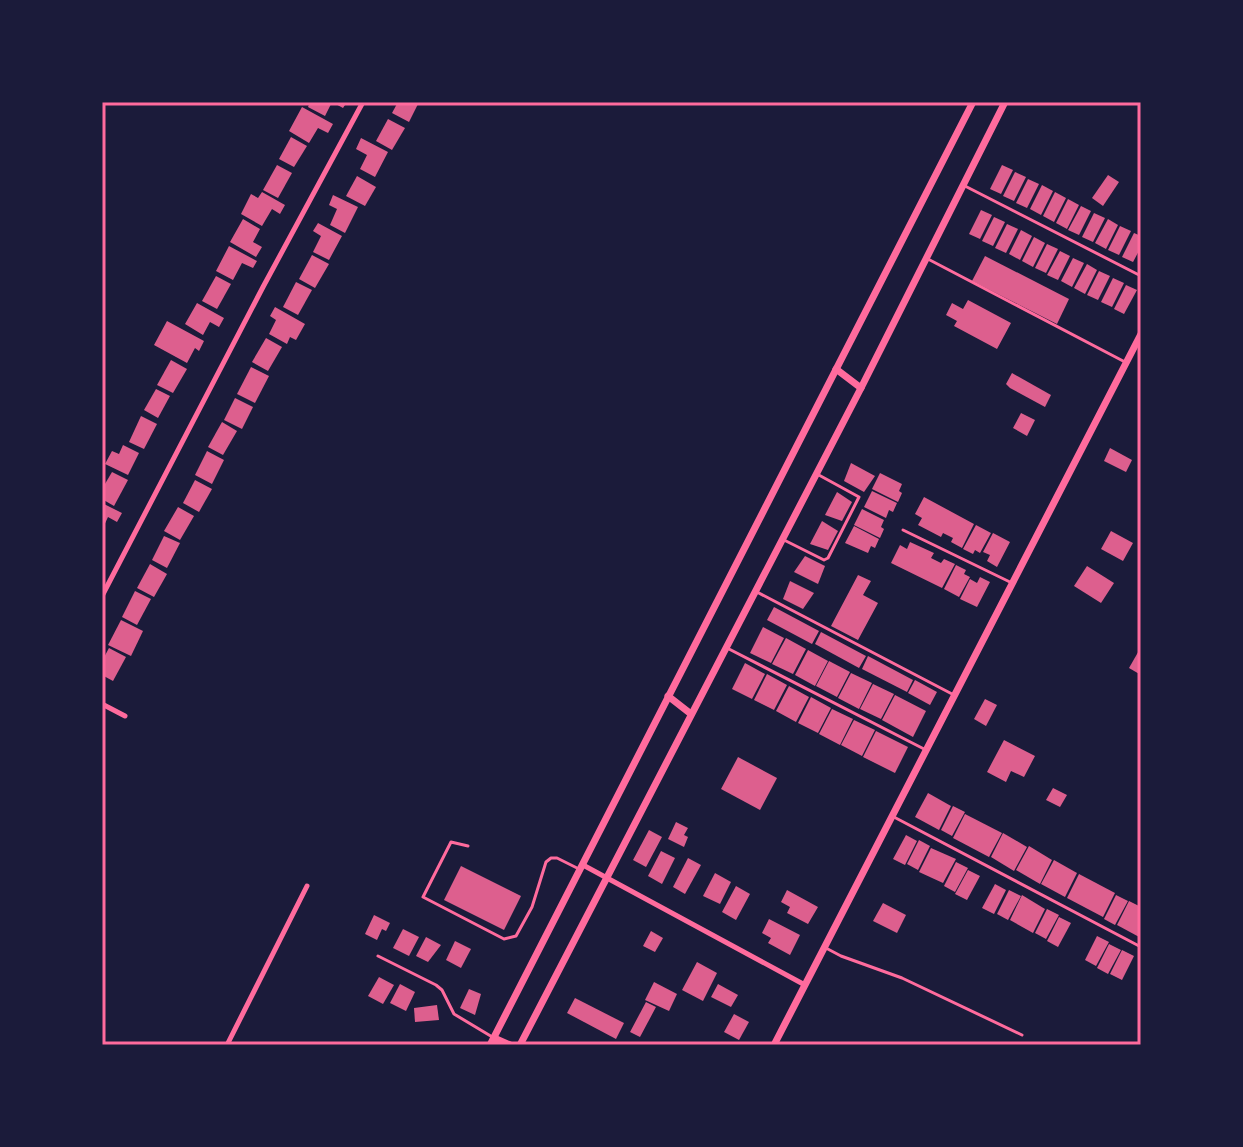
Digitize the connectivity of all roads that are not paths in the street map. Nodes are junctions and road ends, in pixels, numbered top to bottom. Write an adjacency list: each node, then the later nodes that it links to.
1 (363, 102): 16 (street)
2 (973, 102): 9 (main road)
3 (1005, 102): 4 (main road)
4 (963, 185): 5 (main road); 6 (lane)
5 (926, 258): 8 (lane); 10 (main road)
6 (1141, 276)
7 (1141, 334): 8 (main road)
8 (1126, 363): 14 (main road)
9 (836, 369): 10 (main road); 19 (main road)
10 (861, 388): 11 (main road)
11 (816, 473): 13 (main road); 13 (lane)
12 (903, 530): 14 (lane)
13 (782, 539): 15 (main road)
14 (1012, 583): 18 (main road)
15 (755, 591): 17 (main road); 18 (lane)
16 (102, 596)
17 (726, 647): 21 (main road); 23 (lane)
18 (955, 695): 23 (main road)
19 (668, 696): 21 (main road); 26 (main road)
20 (102, 704): 22 (street)
21 (691, 714): 27 (main road)
22 (125, 716)
23 (926, 750): 24 (main road)
24 (892, 816): 29 (main road); 30 (lane)
25 (468, 846): 26 (lane)
26 (582, 867): 27 (street); 34 (main road)
27 (606, 879): 32 (street); 37 (main road)
28 (307, 886): 35 (street)
29 (824, 947): 32 (main road); 33 (lane)
30 (1141, 947)
31 (378, 956): 34 (lane)
32 (805, 985): 38 (main road)
33 (1022, 1035)
34 (492, 1042): 36 (main road)
35 (227, 1045)
36 (510, 1045)
37 (520, 1045)
38 (774, 1045)

